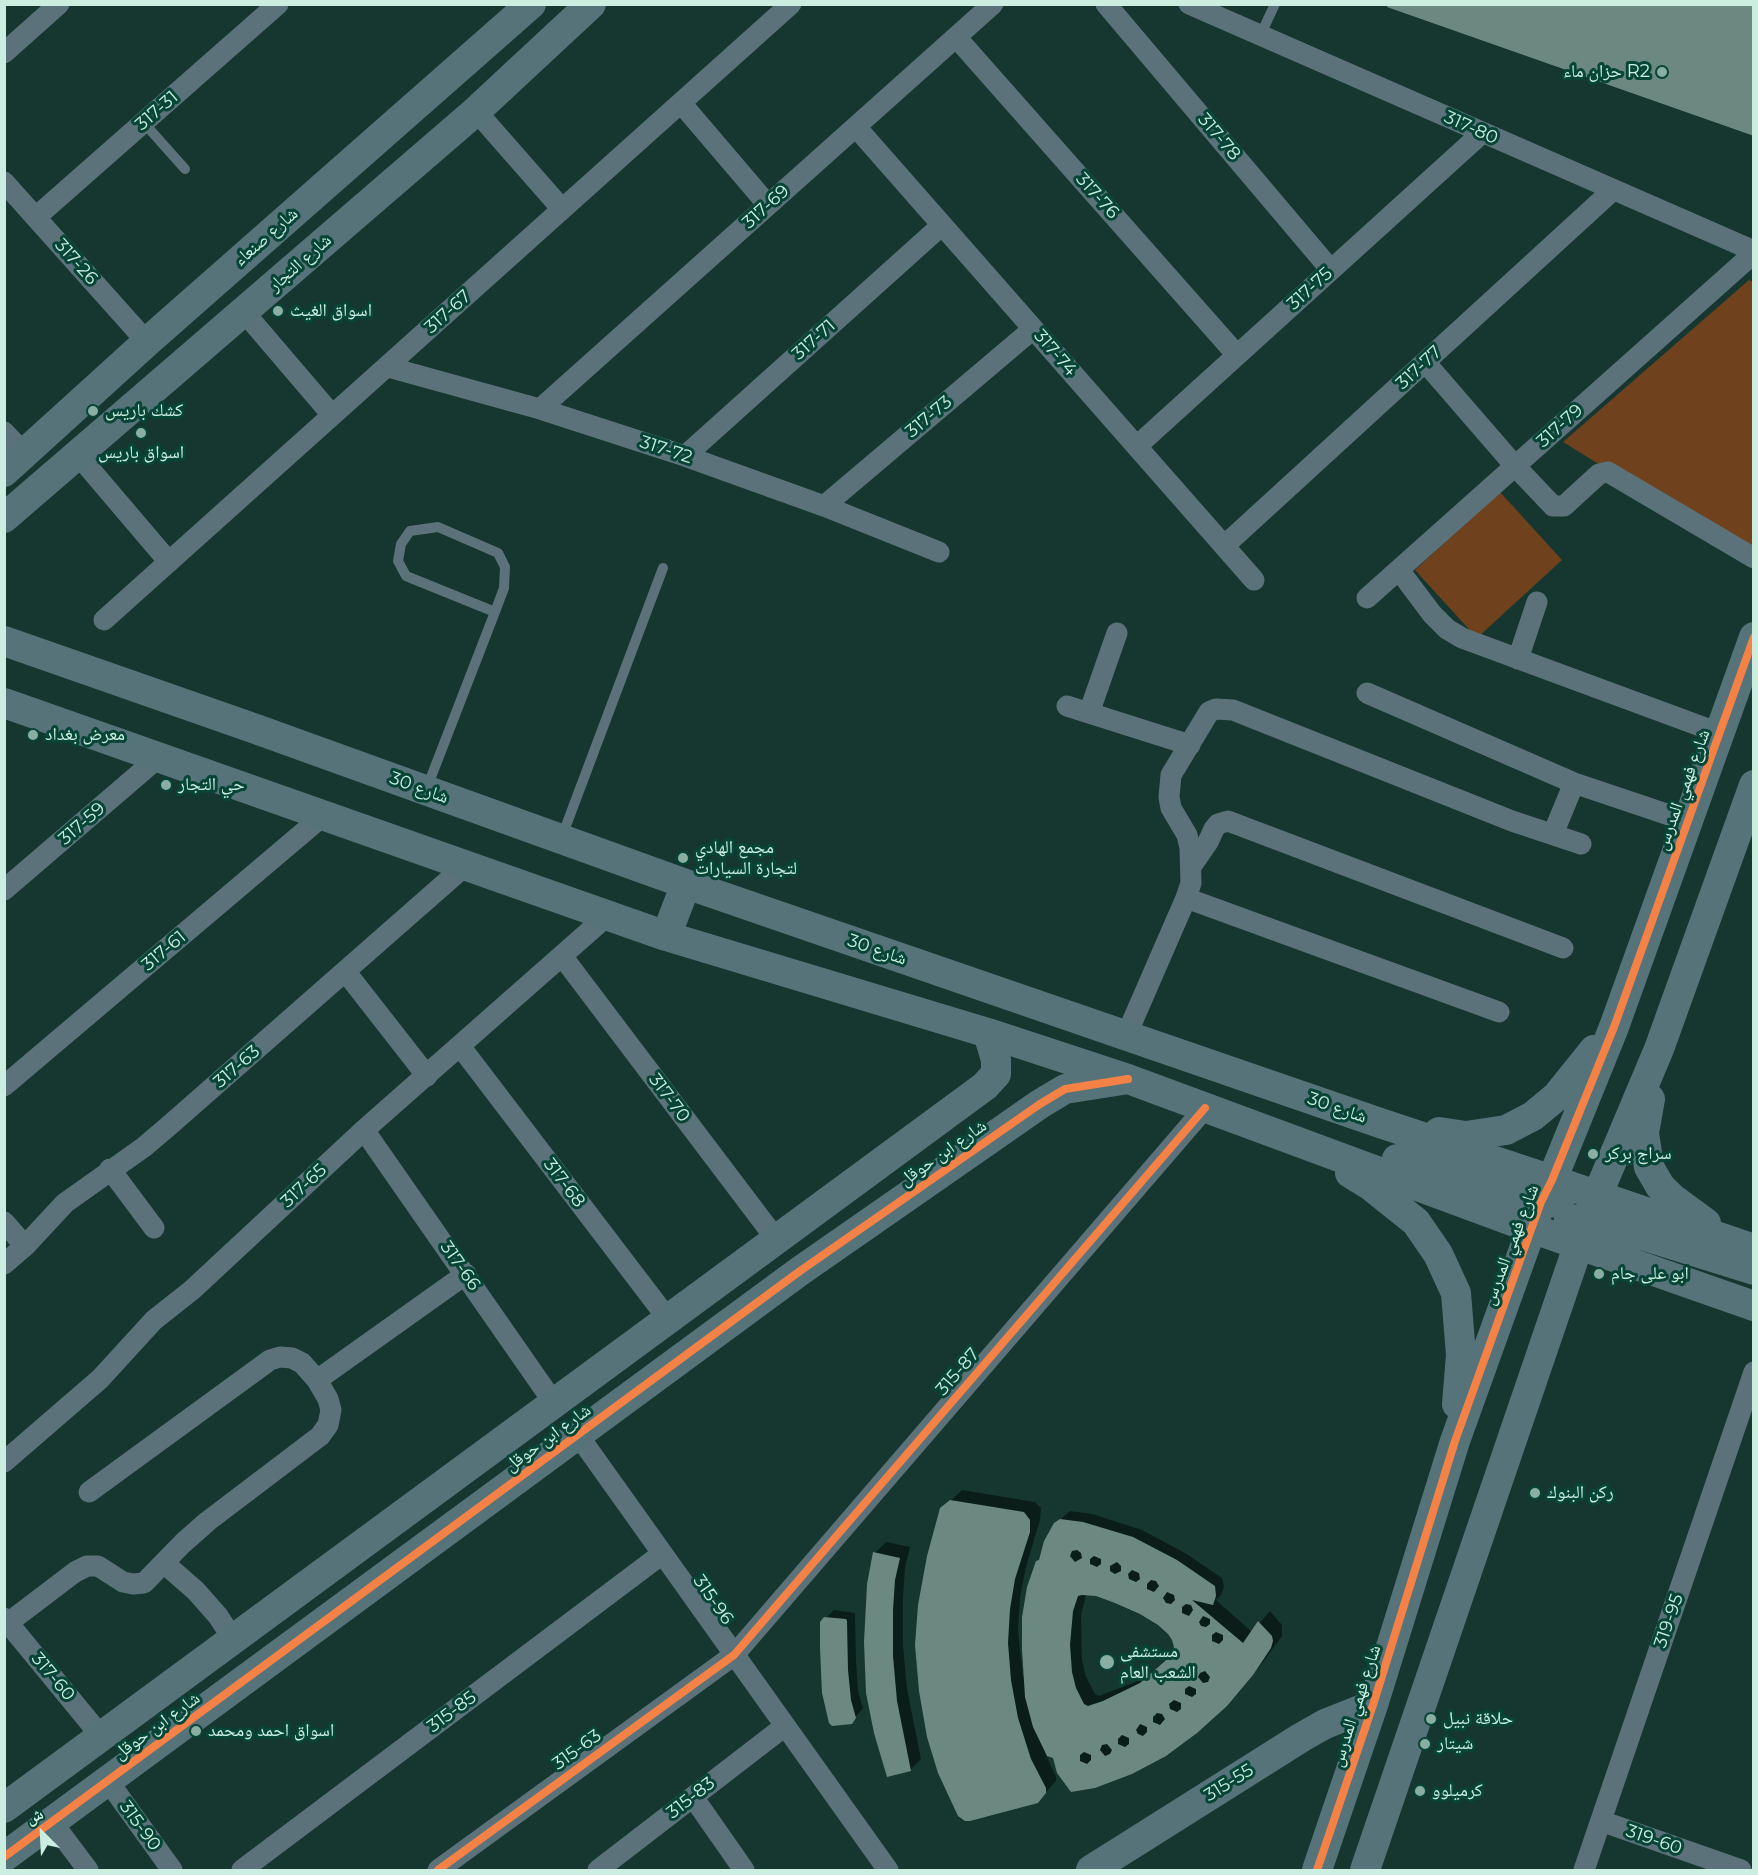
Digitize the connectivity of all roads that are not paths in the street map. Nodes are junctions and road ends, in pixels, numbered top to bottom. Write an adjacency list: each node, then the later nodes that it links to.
1 (59, 4): 12 (street)
2 (278, 4): 15 (street, 317-31)
3 (531, 4): 18 (street, شارع صنعاء)
4 (591, 4): 14 (street, شارع التجار)
5 (791, 4): 13 (street, 317-67)
6 (993, 4): 11 (street, 317-69)
7 (1106, 4): 28 (street, 317-78)
8 (1189, 4): 10 (street, 317-80)
9 (1275, 4): 10 (lane)
10 (1260, 36): 17 (street, 317-80)
11 (956, 38): 16 (street, 317-69); 32 (street, 317-76)
12 (4, 53)
13 (681, 103): 23 (street); 24 (street, 317-67)
14 (476, 111): 21 (street, شارع التجار); 24 (street)
15 (144, 123): 19 (lane); 25 (street, 317-31)
16 (856, 127): 23 (street, 317-69); 26 (street, 317-74)
17 (1482, 133): 22 (street, 317-80); 28 (street, 317-75)
18 (358, 156): 21 (street); 31 (street, شارع صنعاء)
19 (185, 169)
20 (4, 182): 25 (street, 317-26)
21 (386, 188): 29 (street, شارع التجار)
22 (1613, 190): 27 (street, 317-80); 33 (street, 317-77)
23 (768, 205): 35 (street, 317-69)
24 (562, 209): 34 (street, 317-67)
25 (36, 218): 31 (street, 317-26)
26 (942, 225): 30 (street, 317-74); 40 (street, 317-71)
27 (1754, 252): 42 (street, 317-79)
28 (1331, 270): 32 (street, 317-75)
29 (244, 312): 36 (street); 39 (street, شارع التجار)
30 (1033, 329): 38 (street, 317-74); 43 (street, 317-73)
31 (147, 342): 41 (street, شارع صنعاء)
32 (1237, 355): 38 (street, 317-75)
33 (1425, 362): 42 (street); 45 (street, 317-77)
34 (388, 367): 35 (street, 317-72); 36 (street, 317-67)
35 (540, 409): 40 (street, 317-72)
36 (332, 415): 48 (street, 317-67)
37 (4, 432): 41 (street)
38 (1137, 446): 45 (street, 317-74)
39 (78, 455): 44 (street, شارع التجار); 48 (street)
40 (685, 456): 43 (street, 317-72)
41 (15, 463)
42 (1515, 466): 47 (street); 50 (street, 317-79)
43 (824, 506): 46 (street, 317-72)
44 (4, 518)
45 (1224, 546): 51 (street, 317-74)
46 (939, 552)
47 (1754, 558)
48 (169, 562): 55 (street, 317-67)
49 (663, 568): 73 (lane)
50 (1398, 570): 52 (street, 317-79); 59 (street)
51 (1254, 580)
52 (1367, 598)
53 (1537, 602): 59 (street)
54 (495, 612): 54 (lane); 69 (lane)
55 (104, 620)
56 (1117, 633): 63 (street)
57 (1754, 637): 64 (street, شارع فهمي المدرس)
58 (4, 641): 69 (street, شارع 30)
59 (1518, 659): 64 (street)
60 (1367, 693): 67 (street)
61 (6, 705): 66 (street, شارع 30)
62 (1067, 706): 63 (street)
63 (1089, 713): 65 (street)
64 (1719, 733): 71 (street, شارع فهمي المدرس)
65 (1190, 745): 72 (street); 76 (street)
66 (159, 757): 70 (street, شارع 30); 78 (street, 317-59)
67 (1574, 783): 71 (street); 72 (street)
68 (1754, 785): 90 (street)
69 (426, 790): 73 (street, شارع 30)
70 (324, 815): 75 (street, شارع 30); 93 (street, 317-61)
71 (1688, 821): 86 (street, شارع فهمي المدرس)
72 (1553, 834): 74 (street)
73 (561, 839): 77 (street, شارع 30)
74 (1581, 844)
75 (466, 865): 80 (street, شارع 30); 84 (street, 317-63)
76 (1192, 865): 79 (street); 82 (street)
77 (686, 884): 81 (street); 88 (street, شارع 30)
78 (4, 890)
79 (1186, 898): 85 (street); 88 (street)
80 (608, 915): 81 (street, شارع 30); 83 (street, 317-65)
81 (666, 936): 87 (street, شارع 30)
82 (1563, 948)
83 (562, 956): 89 (street, 317-65); 104 (street, 317-70)
84 (345, 971): 91 (street); 99 (street, 317-63)
85 (1498, 1012)
86 (1614, 1027): 96 (street); 100 (street, شارع فهمي المدرس)
87 (988, 1033): 92 (street, شارع 30); 104 (street, شارع ابن حوقل)
88 (1126, 1036): 96 (street, شارع 30)
89 (460, 1046): 91 (street, 317-65); 111 (street, 317-68)
90 (1659, 1049): 101 (street); 106 (street)
91 (427, 1076): 97 (street, 317-65)
92 (1128, 1079): 94 (street, شارع 30); 115 (street, شارع ابن حوقل)
93 (4, 1086)
94 (1205, 1108): 95 (street, شارع 30); 123 (street, 315-87)
95 (1246, 1123): 98 (street, شارع 30); 100 (street)
96 (1380, 1124): 100 (street, شارع 30)
97 (364, 1130): 109 (street, 317-66); 117 (street, 317-65)
98 (1304, 1145): 100 (street, شارع 30); 116 (street)
99 (110, 1169): 103 (street); 105 (street, 317-63)
100 (1542, 1203): 101 (street, شارع 30); 101 (street, شارع 30); 116 (street, شارع فهمي المدرس)
101 (1588, 1220): 106 (street, شارع 30); 108 (street); 110 (street, شارع 30); 144 (street)
102 (4, 1222): 105 (street)
103 (154, 1228)
104 (776, 1239): 111 (street, شارع ابن حوقل)
105 (25, 1246): 107 (street, 317-63)
106 (1746, 1247)
107 (4, 1264)
108 (1754, 1270)
109 (466, 1274): 113 (street); 114 (street, 317-66)
110 (1754, 1306)
111 (668, 1319): 114 (street, شارع ابن حوقل)
112 (1754, 1372): 132 (street, 319-95)
113 (317, 1380): 118 (street); 120 (street)
114 (554, 1403): 122 (street, شارع ابن حوقل)
115 (578, 1435): 119 (street, 315-96); 125 (street, شارع ابن حوقل)
116 (1455, 1441): 126 (street, شارع فهمي المدرس)
117 (4, 1462)
118 (89, 1492)
119 (662, 1554): 123 (street, 315-96); 137 (street, 315-85)
120 (164, 1563): 121 (street); 122 (street)
121 (7, 1620): 128 (street, 317-60)
122 (233, 1640): 124 (street, شارع ابن حوقل)
123 (734, 1655): 127 (street, 315-96); 138 (street, 315-63)
124 (189, 1672): 125 (street); 128 (street, شارع ابن حوقل)
125 (213, 1704): 129 (street, شارع ابن حوقل)
126 (1373, 1705): 142 (street, 315-55); 143 (street, شارع فهمي المدرس)
127 (785, 1726): 130 (street, 315-83); 141 (street, 315-96)
128 (101, 1736): 131 (street, شارع ابن حوقل)
129 (108, 1781): 133 (street, شارع ابن حوقل); 136 (street, 315-90)
130 (693, 1797): 139 (street, 315-83); 140 (street)
131 (4, 1808)
132 (1601, 1821): 145 (street, 319-95); 146 (street, 319-60)
133 (52, 1822): 134 (street, شارع ابن حوقل); 135 (street)
134 (4, 1857)
135 (88, 1870)
136 (172, 1870)
137 (242, 1870)
138 (438, 1870)
139 (598, 1870)
140 (744, 1870)
141 (888, 1870)
142 (1091, 1870)
143 (1317, 1870)
144 (1365, 1870)
145 (1584, 1870)
146 (1741, 1870)

